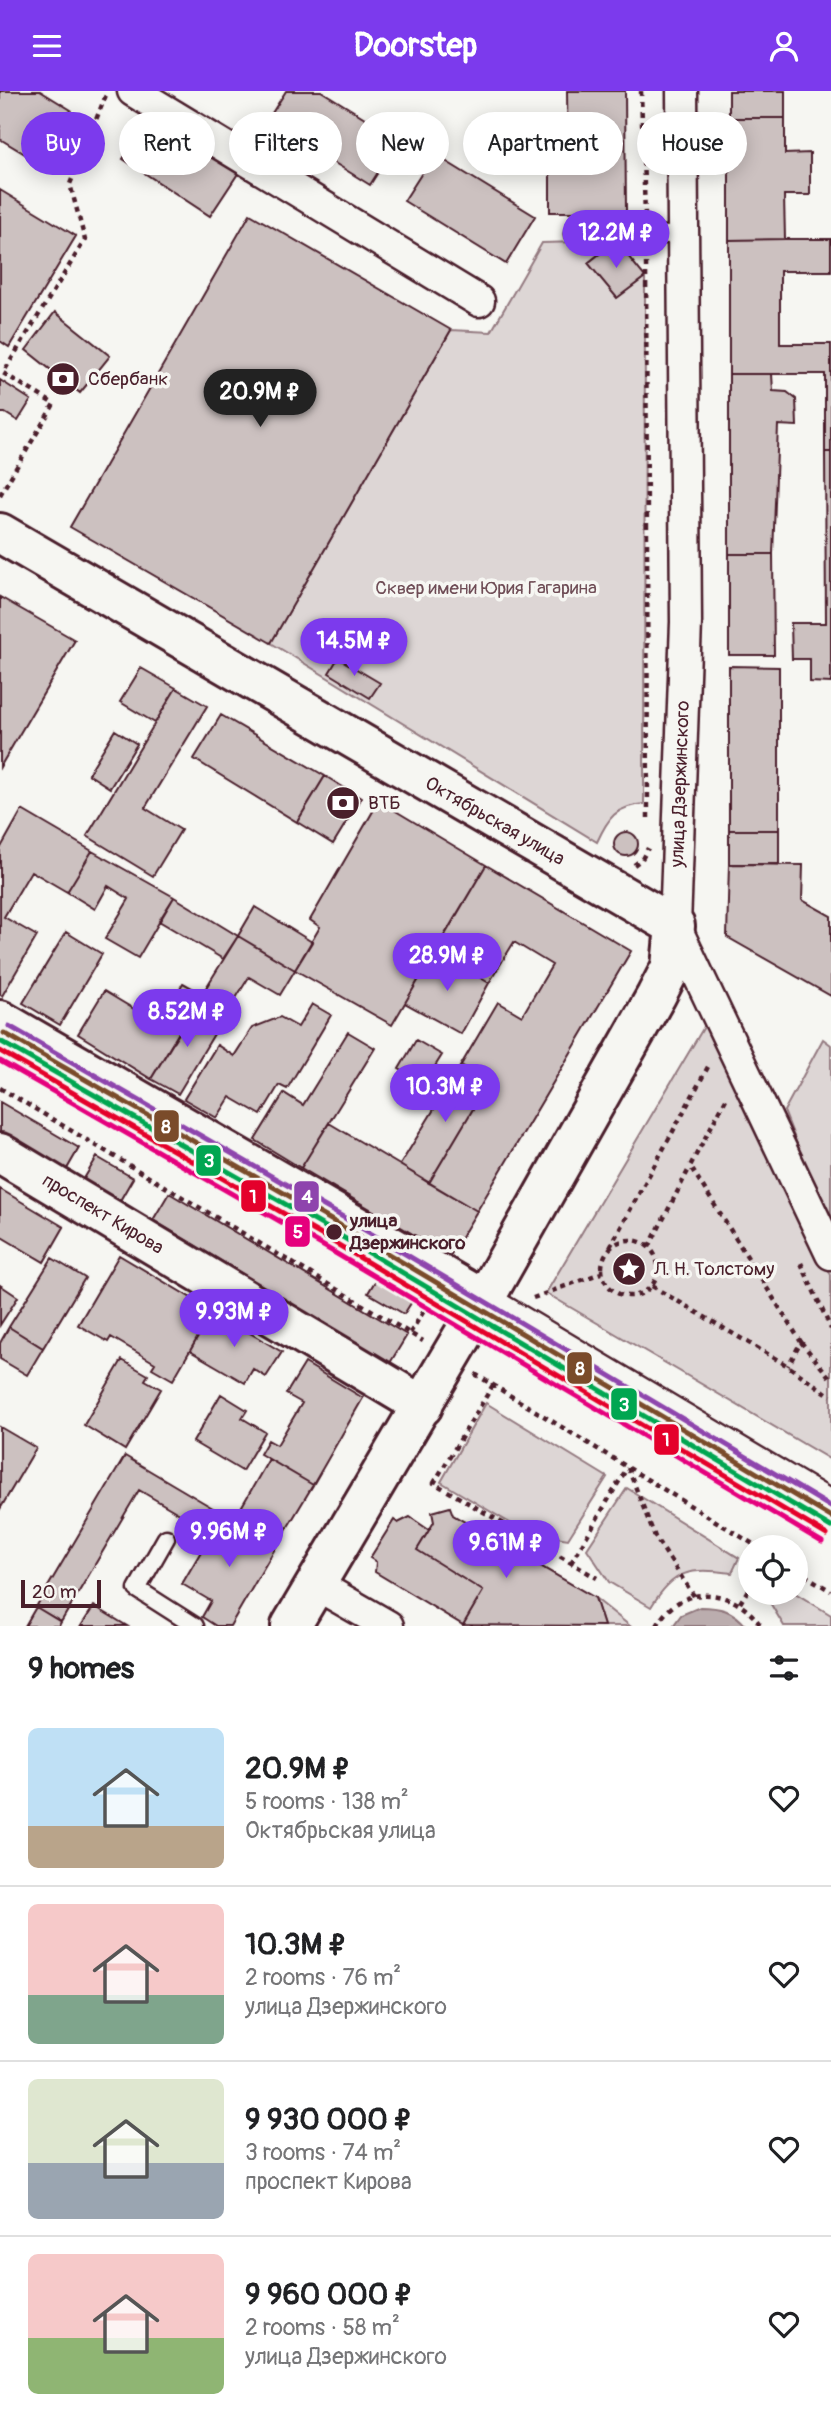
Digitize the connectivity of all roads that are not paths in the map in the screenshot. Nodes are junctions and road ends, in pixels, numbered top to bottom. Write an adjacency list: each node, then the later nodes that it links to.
1 (133, 91): 5 (street)
2 (682, 91): 4 (street, улица Дзержинского)
3 (573, 234): 4 (lane)
4 (683, 235): 7 (street, улица Дзержинского)
5 (479, 301)
6 (0, 533): 7 (main road, Октябрьская улица)
7 (675, 926): 10 (street); 11 (main road, улица Дзержинского)
8 (0, 1020): 11 (main road)
9 (0, 1153): 12 (main road, проспект Кирова)
10 (831, 1254)
11 (491, 1289): 12 (main road, улица Дзержинского); 13 (street)
12 (423, 1406): 15 (main road, улица Дзержинского)
13 (831, 1507)
14 (166, 1538): 16 (lane)
15 (316, 1584): 17 (main road, улица Дзержинского); 18 (street)
16 (195, 1626)
17 (290, 1626)
18 (388, 1626)

